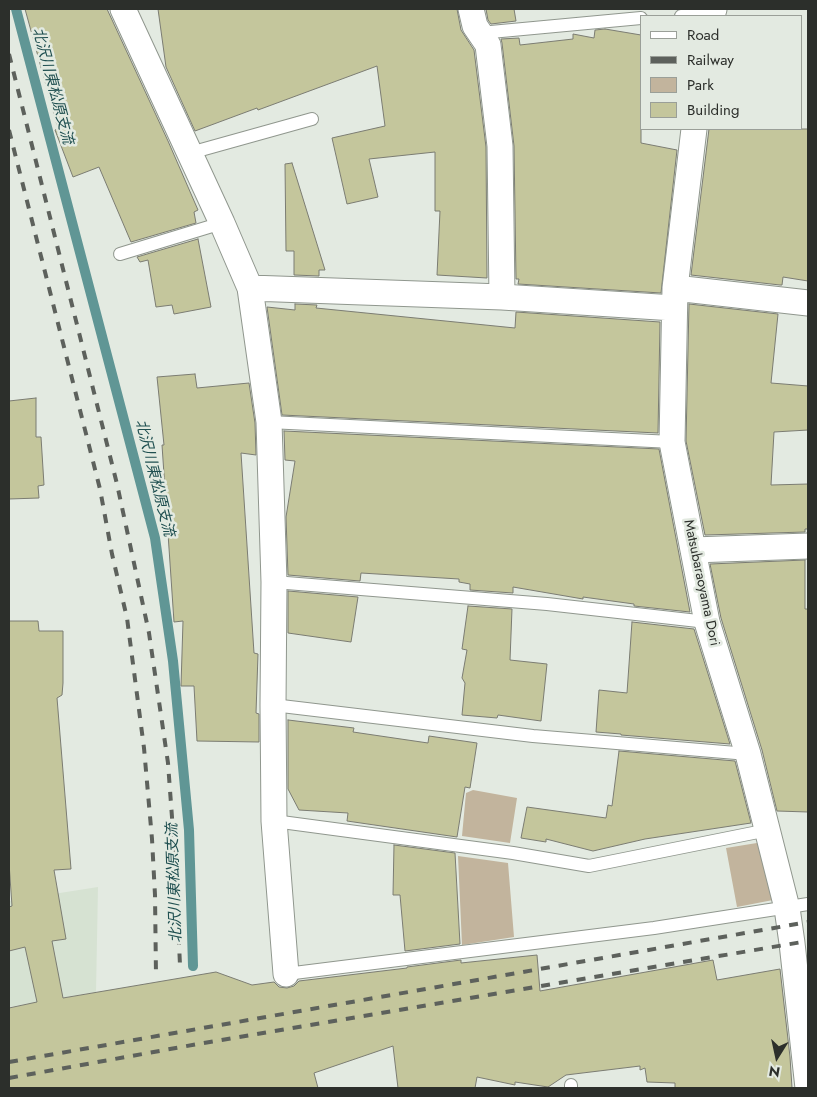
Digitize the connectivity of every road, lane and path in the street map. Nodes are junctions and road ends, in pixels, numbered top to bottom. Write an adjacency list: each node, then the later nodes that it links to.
1 (123, 9): 9 (street)
2 (471, 9): 6 (street)
3 (713, 13): 4 (lane)
4 (692, 15)
5 (640, 18): 6 (lane)
6 (480, 33): 13 (street)
7 (312, 119): 9 (lane)
8 (694, 130): 14 (street, Matsubaraoyama Dori)
9 (190, 153): 10 (street)
10 (222, 223): 11 (lane); 12 (street)
11 (120, 254)
12 (250, 288): 13 (street); 16 (street)
13 (502, 298): 14 (street)
14 (674, 298): 15 (street); 17 (street, Matsubaraoyama Dori)
15 (808, 303)
16 (269, 422): 17 (lane); 20 (street)
17 (672, 442): 19 (street, Matsubaraoyama Dori)
18 (808, 546): 19 (street)
19 (693, 550): 21 (street, Matsubaraoyama Dori)
20 (274, 582): 21 (lane); 22 (street)
21 (707, 622): 23 (street, Matsubaraoyama Dori)
22 (273, 705): 23 (lane); 24 (street)
23 (748, 754): 25 (street, Matsubaraoyama Dori)
24 (274, 821): 25 (lane); 27 (street)
25 (768, 830): 26 (street, Matsubaraoyama Dori)
26 (798, 906): 27 (lane); 28 (street, Matsubaraoyama Dori)
27 (286, 974)
28 (806, 1039): 29 (street, Matsubaraoyama Dori)
29 (808, 1088)

